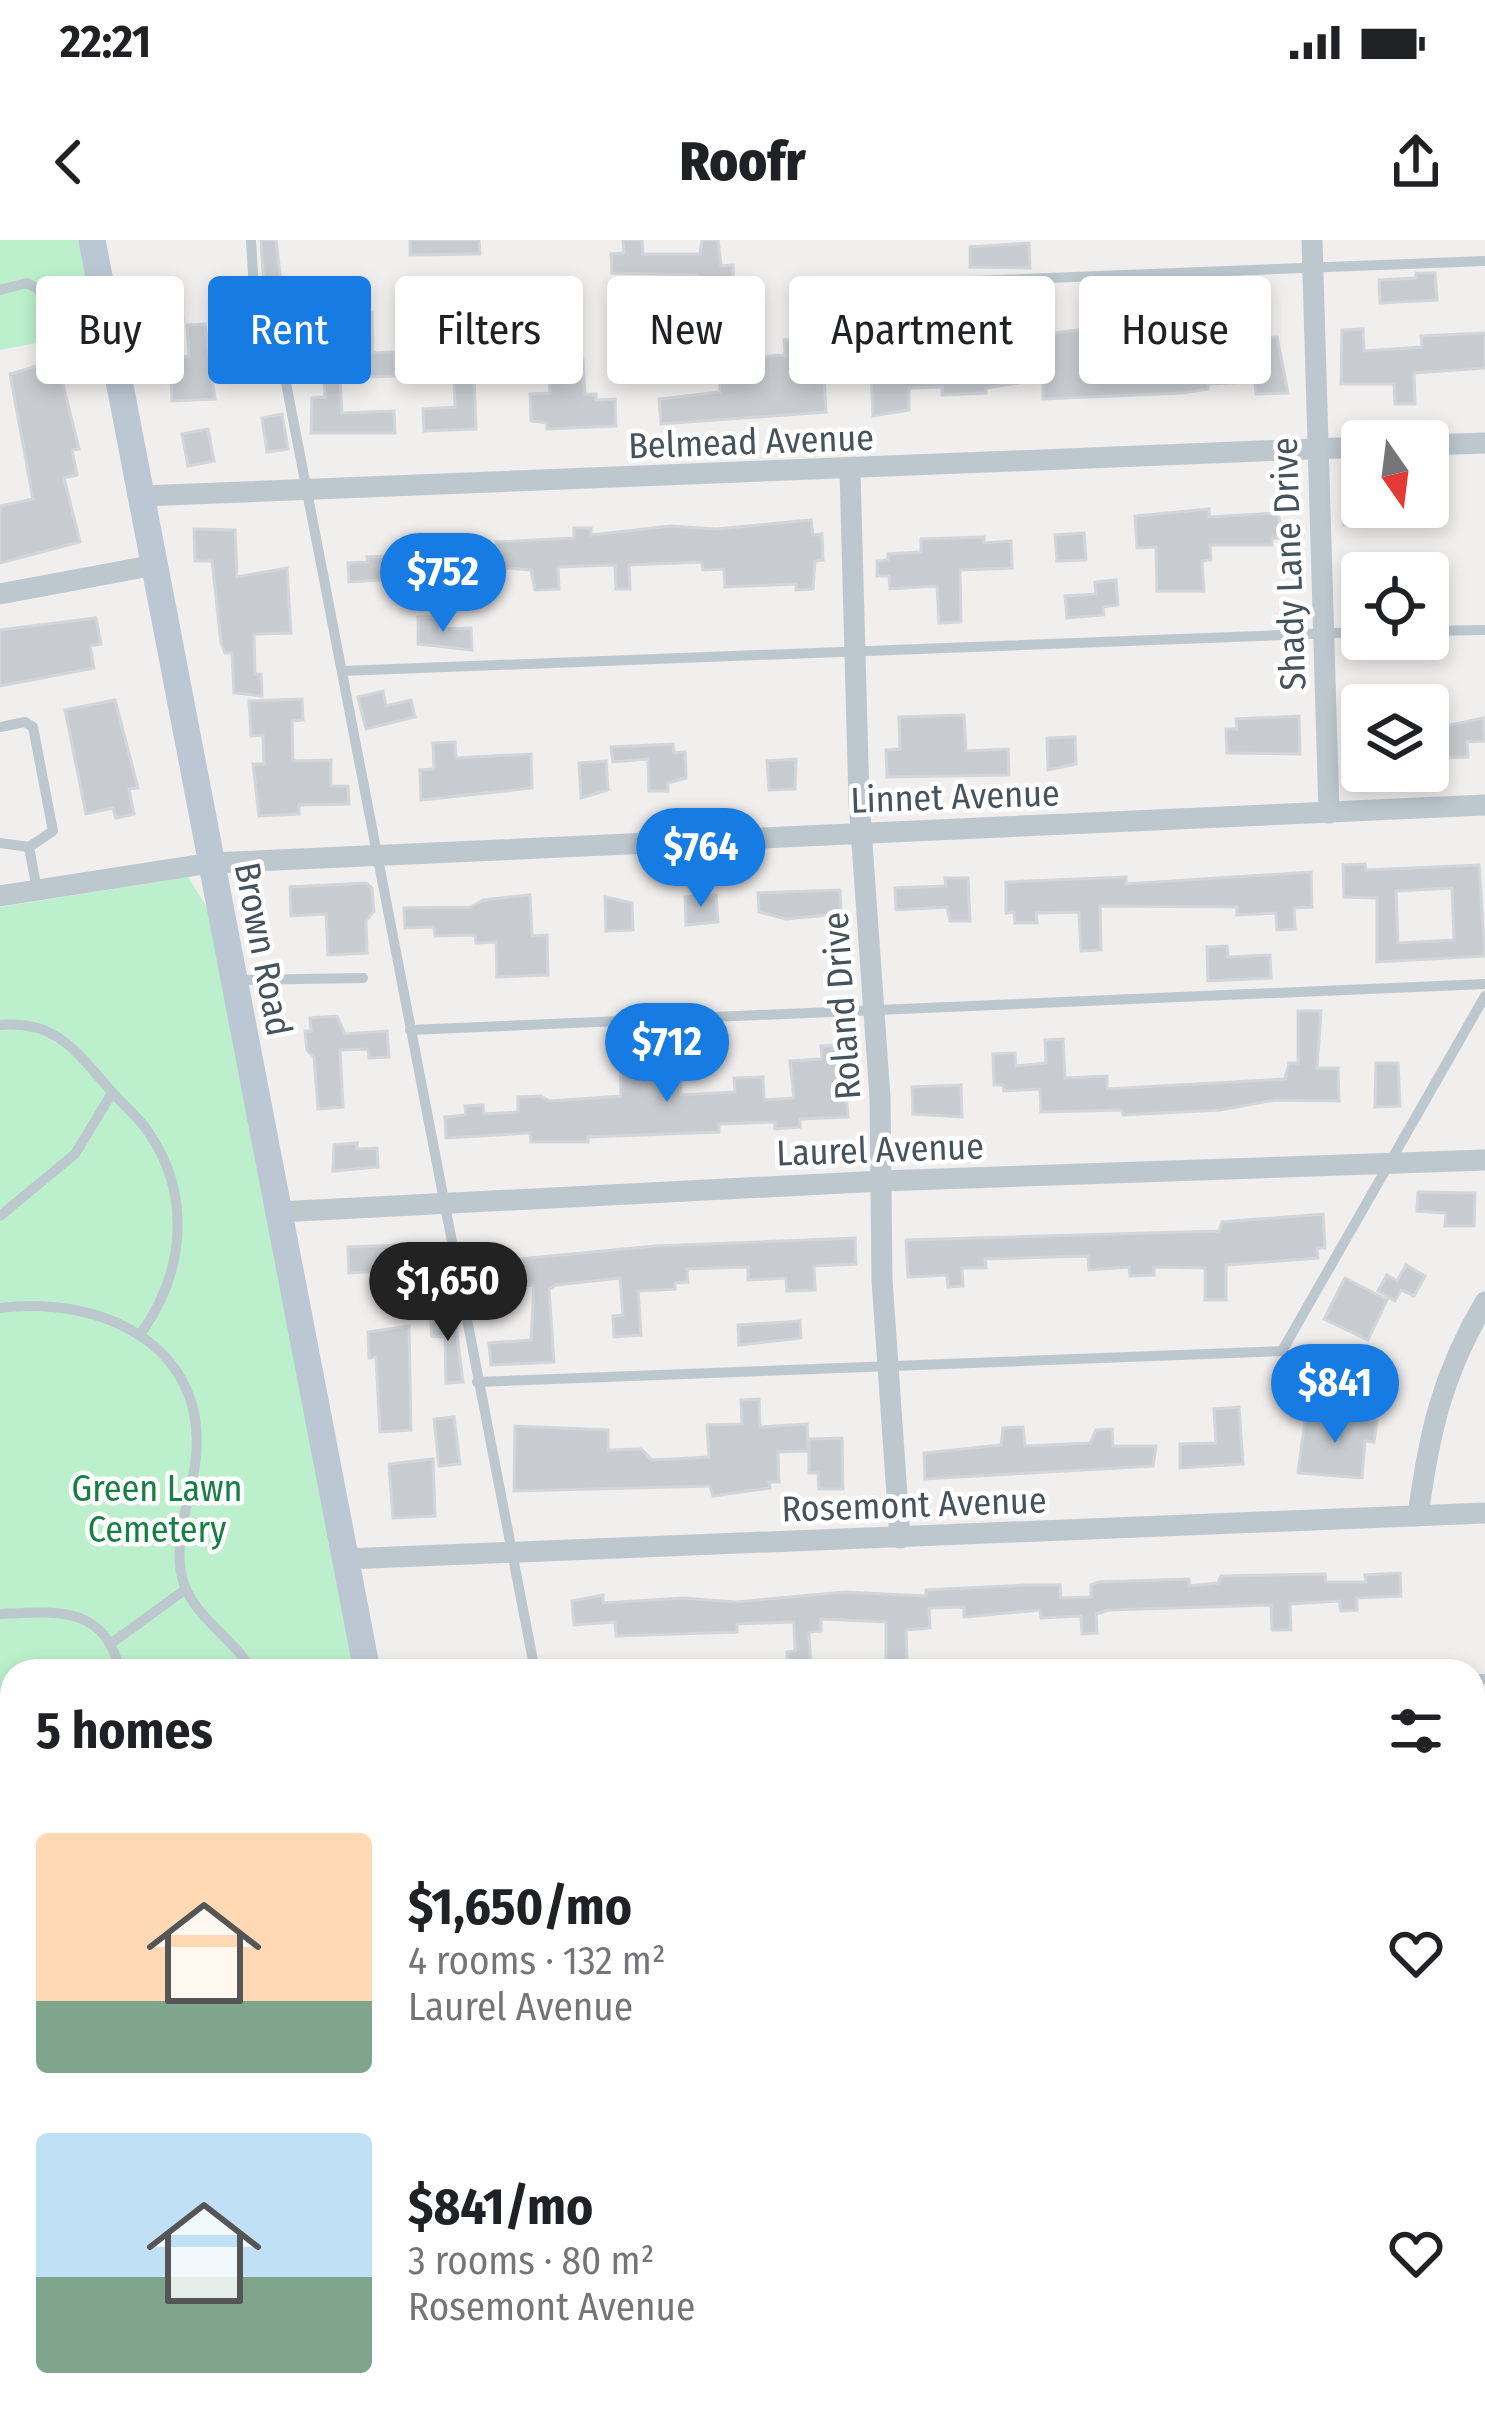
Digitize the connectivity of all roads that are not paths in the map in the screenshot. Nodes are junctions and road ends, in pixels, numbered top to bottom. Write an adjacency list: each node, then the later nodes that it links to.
1 (92, 240): 6 (main road, Brown Road)
2 (251, 240): 16 (lane)
3 (1312, 240): 5 (street, Shady Lane Drive)
4 (1485, 261): 5 (lane)
5 (1313, 268): 7 (lane); 14 (street, Shady Lane Drive)
6 (99, 276)
7 (1055, 278)
8 (36, 288): 9 (lane)
9 (0, 290)
10 (121, 384): 17 (main road, Brown Road)
11 (1485, 443): 12 (street)
12 (1449, 444)
13 (1341, 447): 14 (street, Belmead Avenue)
14 (1317, 448): 15 (street, Belmead Avenue); 22 (street, Shady Lane Drive)
15 (850, 471): 16 (street, Belmead Avenue); 24 (street, Roland Drive)
16 (308, 489): 17 (street, Belmead Avenue); 25 (lane)
17 (142, 496): 18 (main road, Brown Road)
18 (155, 565): 19 (street); 33 (main road, Brown Road)
19 (0, 594)
20 (1485, 630): 21 (lane)
21 (1449, 631)
22 (1322, 632): 23 (lane); 24 (lane); 28 (street, Shady Lane Drive)
23 (1341, 632)
24 (855, 651): 25 (lane); 29 (street, Roland Drive)
25 (342, 671): 32 (lane)
26 (0, 727): 31 (lane)
27 (1485, 806): 28 (street, Linnet Avenue)
28 (1329, 813): 29 (street, Linnet Avenue)
29 (861, 833): 32 (street, Linnet Avenue); 40 (street, Roland Drive)
30 (0, 843): 31 (lane)
31 (29, 847): 34 (lane)
32 (376, 854): 33 (street, Linnet Avenue); 42 (lane)
33 (211, 863): 34 (street, Linnet Avenue); 37 (main road, Brown Road)
34 (37, 890): 35 (street, Linnet Avenue)
35 (0, 896)
36 (363, 978): 37 (lane)
37 (234, 980): 48 (main road, Brown Road)
38 (1485, 984): 40 (lane)
39 (1485, 996): 45 (lane)
40 (874, 1010): 42 (lane); 46 (street, Roland Drive)
41 (0, 1025): 43 (lane)
42 (410, 1030): 47 (lane)
43 (112, 1093): 49 (lane); 52 (lane)
44 (1485, 1160): 45 (street, Laurel Avenue)
45 (1392, 1162): 46 (street, Laurel Avenue); 53 (lane)
46 (882, 1181): 47 (street, Laurel Avenue); 53 (street, Roland Drive)
47 (444, 1203): 48 (street, Laurel Avenue); 54 (lane)
48 (278, 1212): 59 (main road, Brown Road)
49 (0, 1216)
50 (1485, 1302): 56 (street)
51 (0, 1308): 52 (lane)
52 (142, 1331): 60 (lane)
53 (887, 1362): 54 (lane); 57 (street, Roland Drive)
54 (477, 1382): 58 (lane)
55 (1485, 1513): 56 (street, Rosemont Avenue)
56 (1418, 1516): 57 (street, Rosemont Avenue)
57 (900, 1538): 58 (street, Rosemont Avenue)
58 (508, 1552): 59 (street, Rosemont Avenue); 66 (lane)
59 (345, 1558): 65 (main road, Brown Road)
60 (186, 1589): 62 (lane); 64 (lane)
61 (0, 1614): 62 (lane)
62 (113, 1642): 63 (lane)
63 (117, 1659)
64 (242, 1659)
65 (365, 1659)
66 (532, 1659)

